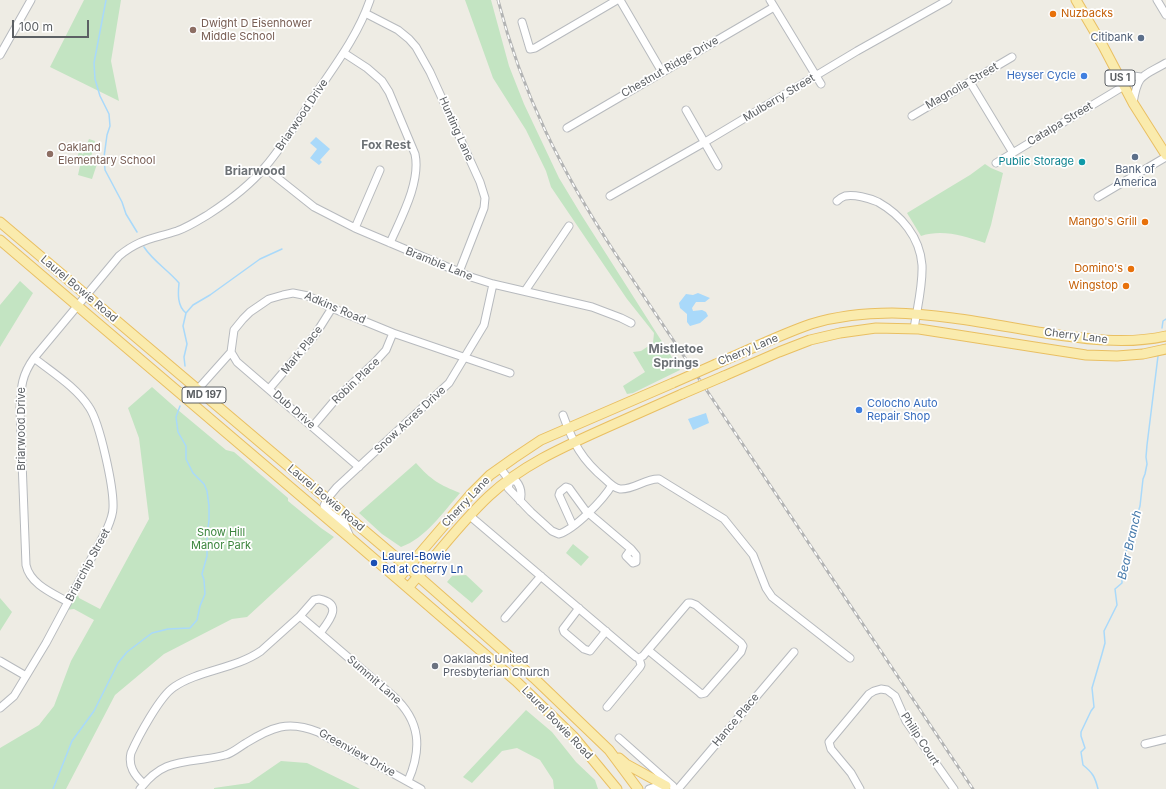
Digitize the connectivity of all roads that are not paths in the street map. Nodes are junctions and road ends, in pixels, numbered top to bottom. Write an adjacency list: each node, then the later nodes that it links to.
1 (32, 0): 13 (street)
2 (370, 0): 9 (street, Briarwood Drive)
3 (619, 0): 11 (street); 16 (street)
4 (770, 0): 8 (street)
5 (948, 0): 18 (street, Mulberry Street)
6 (1157, 0): 10 (street)
7 (1078, 1): 17 (main road, US 1)
8 (774, 7): 16 (street, Chestnut Ridge Drive); 18 (street)
9 (365, 13): 12 (street, Briarwood Drive); 42 (street, Hunting Lane)
10 (1166, 15)
11 (522, 22)
12 (344, 54): 32 (street, Briarwood Drive); 41 (street)
13 (0, 55)
14 (1012, 57): 20 (street, Magnolia Street)
15 (1166, 63): 19 (street)
16 (662, 72): 26 (street, Chestnut Ridge Drive)
17 (1118, 74): 19 (street); 22 (main road, US 1)
18 (816, 76): 21 (street); 27 (street, Mulberry Street)
19 (1141, 77): 23 (street)
20 (970, 82): 25 (street, Magnolia Street); 28 (street)
21 (821, 84)
22 (1124, 86): 23 (main road, US 1); 28 (street, Catalpa Street)
23 (1133, 103): 29 (main road, US 1)
24 (686, 110): 27 (street)
25 (912, 116)
26 (567, 128)
27 (705, 142): 31 (street); 34 (street, Mulberry Street)
28 (1013, 153): 30 (street, Catalpa Street)
29 (1166, 156): 35 (street)
30 (996, 163)
31 (718, 166)
32 (265, 168): 39 (street, Bramble Lane); 45 (street, Briarwood Drive)
33 (380, 170): 39 (street)
34 (610, 196)
35 (1098, 197)
36 (837, 201): 48 (street)
37 (0, 222): 45 (main road, Laurel Bowie Road / MD 197)
38 (569, 226): 44 (street)
39 (355, 228): 41 (street, Bramble Lane)
40 (0, 240): 46 (main road, Laurel Bowie Road / MD 197)
41 (390, 243): 42 (street, Bramble Lane)
42 (459, 272): 43 (street, Bramble Lane)
43 (493, 284): 44 (street, Bramble Lane); 55 (street, Snow Acres Drive)
44 (525, 291): 49 (street, Bramble Lane)
45 (86, 295): 46 (street, Briarwood Drive); 58 (main road, Laurel Bowie Road / MD 197)
46 (77, 306): 56 (street, Briarwood Drive); 60 (main road, Laurel Bowie Road / MD 197)
47 (332, 308): 51 (street, Adkins Road); 54 (street, Adkins Road); 59 (street, Mark Place)
48 (916, 315): 50 (street); 52 (main road, Cherry Lane); 63 (main road, Cherry Lane, bridge)
49 (631, 323)
50 (914, 329): 53 (main road, Cherry Lane); 64 (main road, Cherry Lane, bridge)
51 (393, 333): 55 (street, Adkins Road); 62 (street, Robin Place)
52 (1166, 336)
53 (1166, 349)
54 (230, 352): 58 (street); 59 (street, Dub Drive)
55 (466, 357): 57 (street, Adkins Road); 65 (street, Snow Acres Drive)
56 (34, 358): 80 (street, Briarwood Drive); 80 (street, Briarchip Street)
57 (510, 374)
58 (198, 389): 60 (street); 69 (main road, Laurel Bowie Road / MD 197)
59 (269, 389): 62 (street, Dub Drive)
60 (176, 390): 73 (main road, Laurel Bowie Road / MD 197)
61 (563, 415): 63 (street)
62 (313, 426): 65 (street, Dub Drive)
63 (568, 428): 64 (street); 66 (main road, Cherry Lane)
64 (574, 442): 67 (main road, Cherry Lane); 68 (street)
65 (359, 467): 69 (street, Snow Acres Drive)
66 (500, 468): 67 (street); 75 (main road, Cherry Lane)
67 (510, 480): 71 (main road, Cherry Lane); 72 (street)
68 (612, 485): 70 (street); 89 (street)
69 (327, 499): 73 (street); 75 (main road, Laurel Bowie Road / MD 197)
70 (588, 513): 72 (street); 72 (street); 74 (street)
71 (470, 516): 76 (main road, Cherry Lane); 77 (street)
72 (573, 526)
73 (350, 538): 78 (main road, Laurel Bowie Road / MD 197)
74 (631, 549)
75 (407, 567): 76 (main road, Laurel Bowie Road / MD 197); 78 (main road, Cherry Lane)
76 (418, 576): 79 (main road, Cherry Lane); 97 (main road, Laurel Bowie Road / MD 197)
77 (541, 576): 81 (street); 83 (street)
78 (398, 579): 79 (main road, Laurel Bowie Road / MD 197)
79 (408, 588): 102 (main road, Laurel Bowie Road / MD 197)
80 (68, 602): 91 (street, Briarchip Street)
81 (579, 608): 84 (street); 84 (street)
82 (300, 616): 85 (street, Summit Lane); 85 (street); 99 (street)
83 (505, 618)
84 (606, 631): 88 (street)
85 (320, 633): 98 (street, Summit Lane)
86 (648, 650): 86 (street); 88 (street)
87 (794, 652): 105 (street, Hance Place)
88 (639, 658): 92 (street)
89 (850, 658)
90 (0, 662): 91 (street)
91 (26, 676): 93 (street, Briarchip Street)
92 (607, 707)
93 (0, 708)
94 (619, 738): 100 (street)
95 (1166, 739): 96 (street)
96 (1145, 744)
97 (609, 750): 100 (main road); 103 (main road, Laurel Bowie Road / MD 197)
98 (408, 781): 99 (street, Greenview Drive); 101 (street, Greenview Drive)
99 (142, 786)
100 (670, 788): 104 (street)
101 (421, 789)
102 (617, 789)
103 (638, 789)
104 (649, 789)
105 (678, 789)
106 (860, 789): 107 (street, Philip Court)
107 (954, 789)

